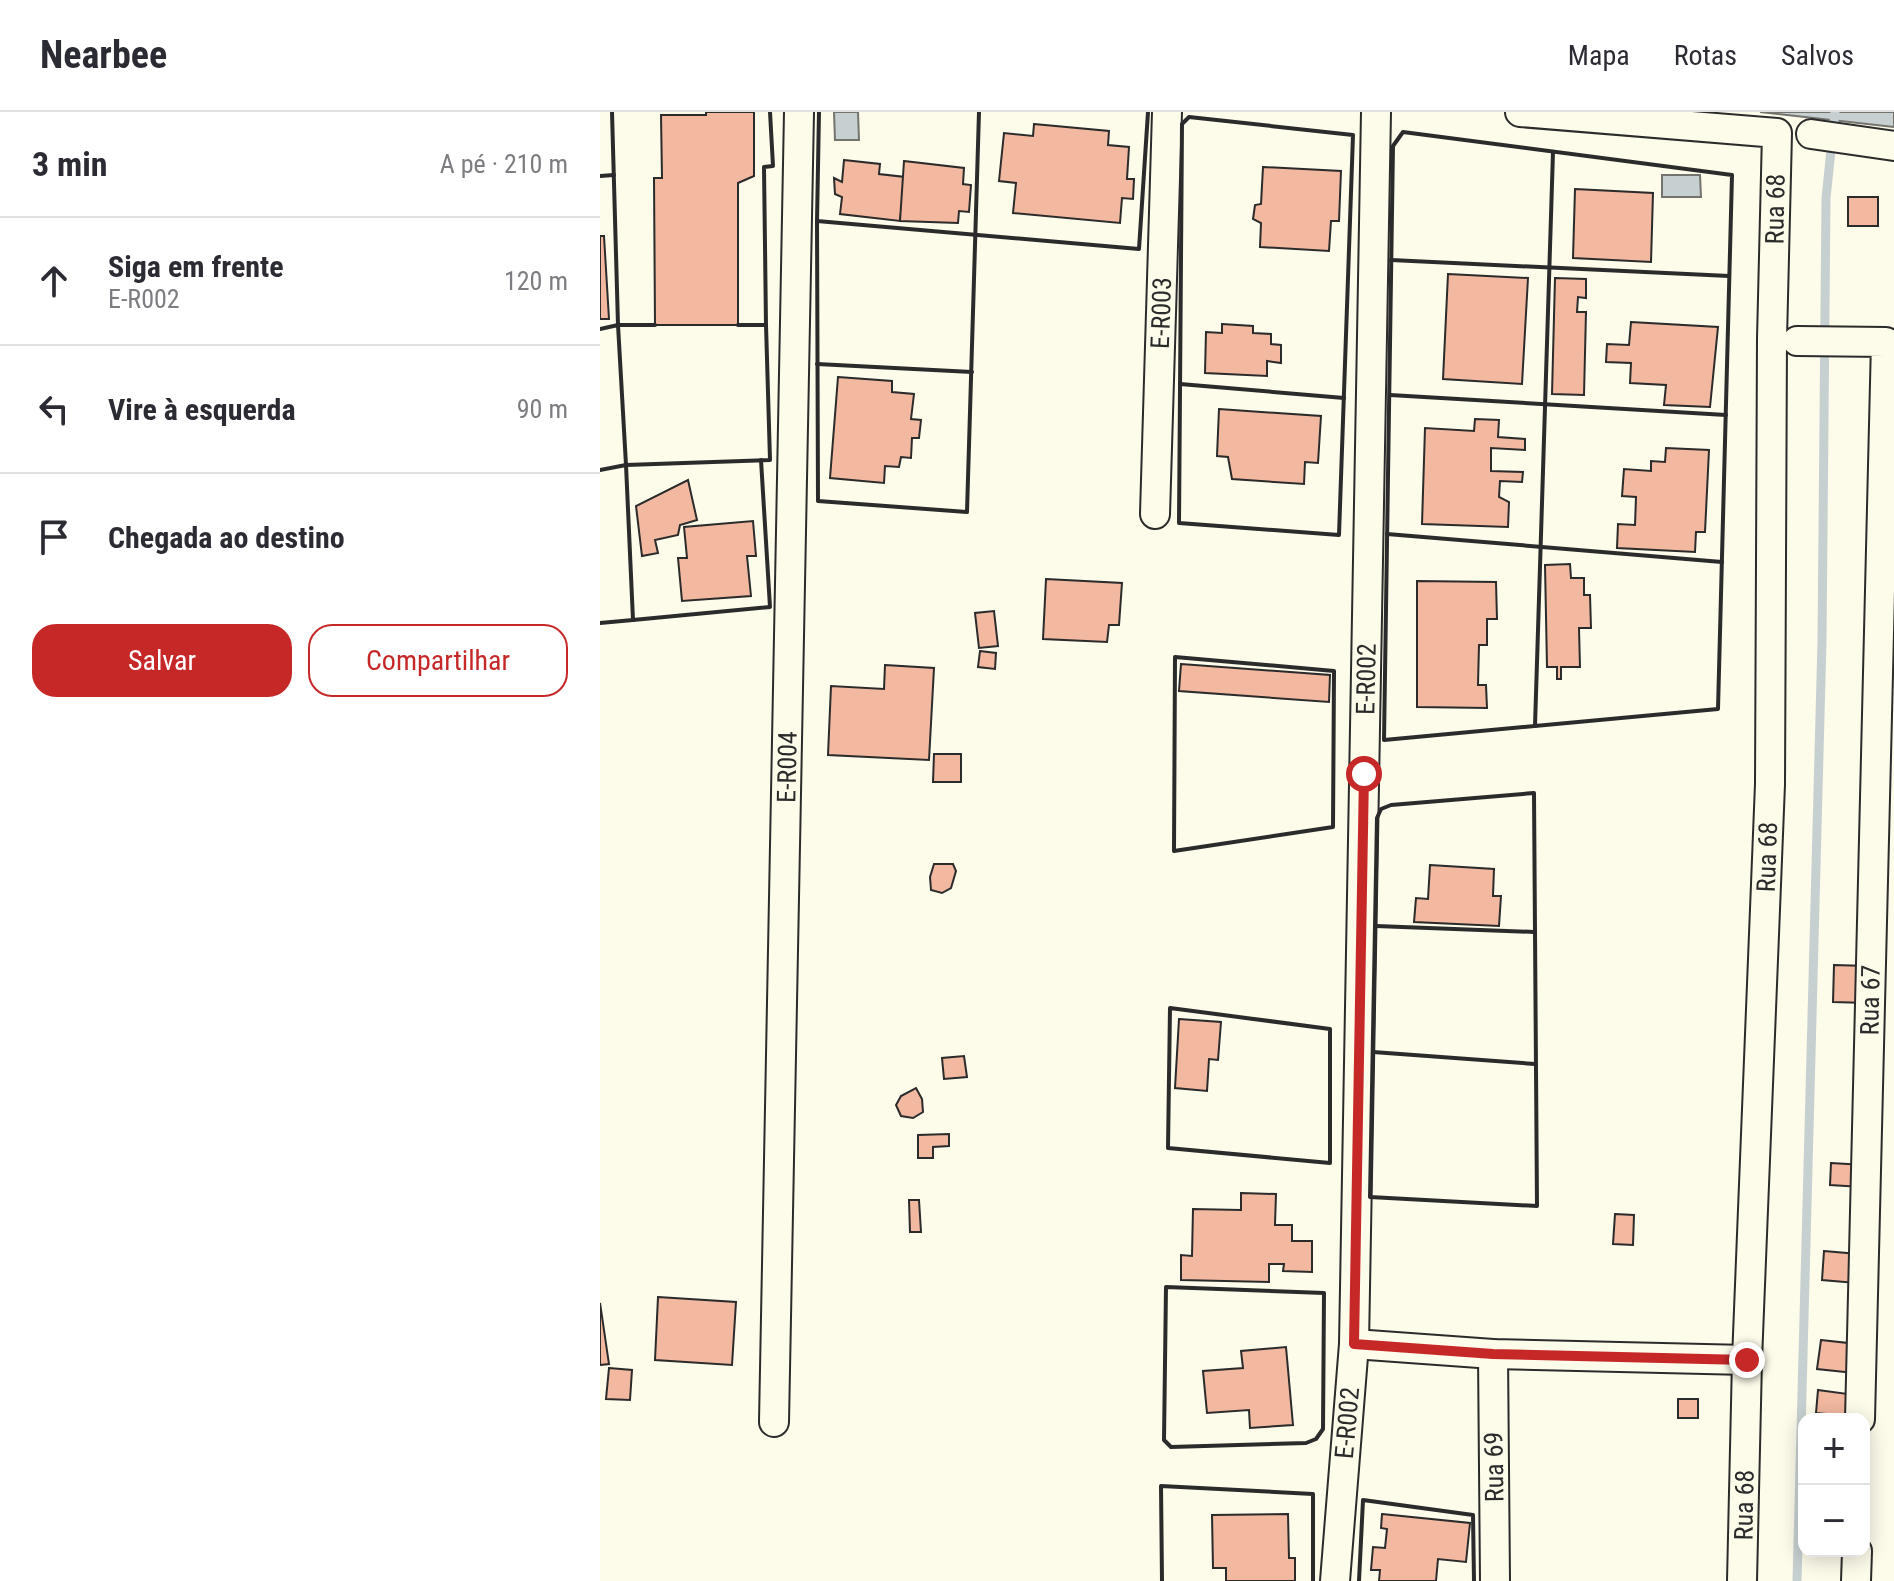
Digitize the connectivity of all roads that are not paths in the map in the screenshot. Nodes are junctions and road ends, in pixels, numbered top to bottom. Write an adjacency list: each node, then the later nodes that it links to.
1 (799, 112): 13 (street, E-R004)
2 (1167, 112): 8 (street, E-R003)
3 (1376, 112): 9 (street, E-R002)
4 (1520, 112): 11 (street, Rua 68)
5 (1811, 134): 6 (street)
6 (1894, 146)
7 (1797, 341): 12 (street, Rua 67)
8 (1155, 514)
9 (1354, 1344): 10 (street); 15 (street, E-R002)
10 (1493, 1354): 11 (street); 16 (street, Rua 69)
11 (1747, 1360): 17 (street, Rua 68)
12 (1860, 1413)
13 (774, 1422)
14 (1857, 1557): 18 (street)
15 (1335, 1581)
16 (1495, 1581)
17 (1742, 1581)
18 (1856, 1581)

